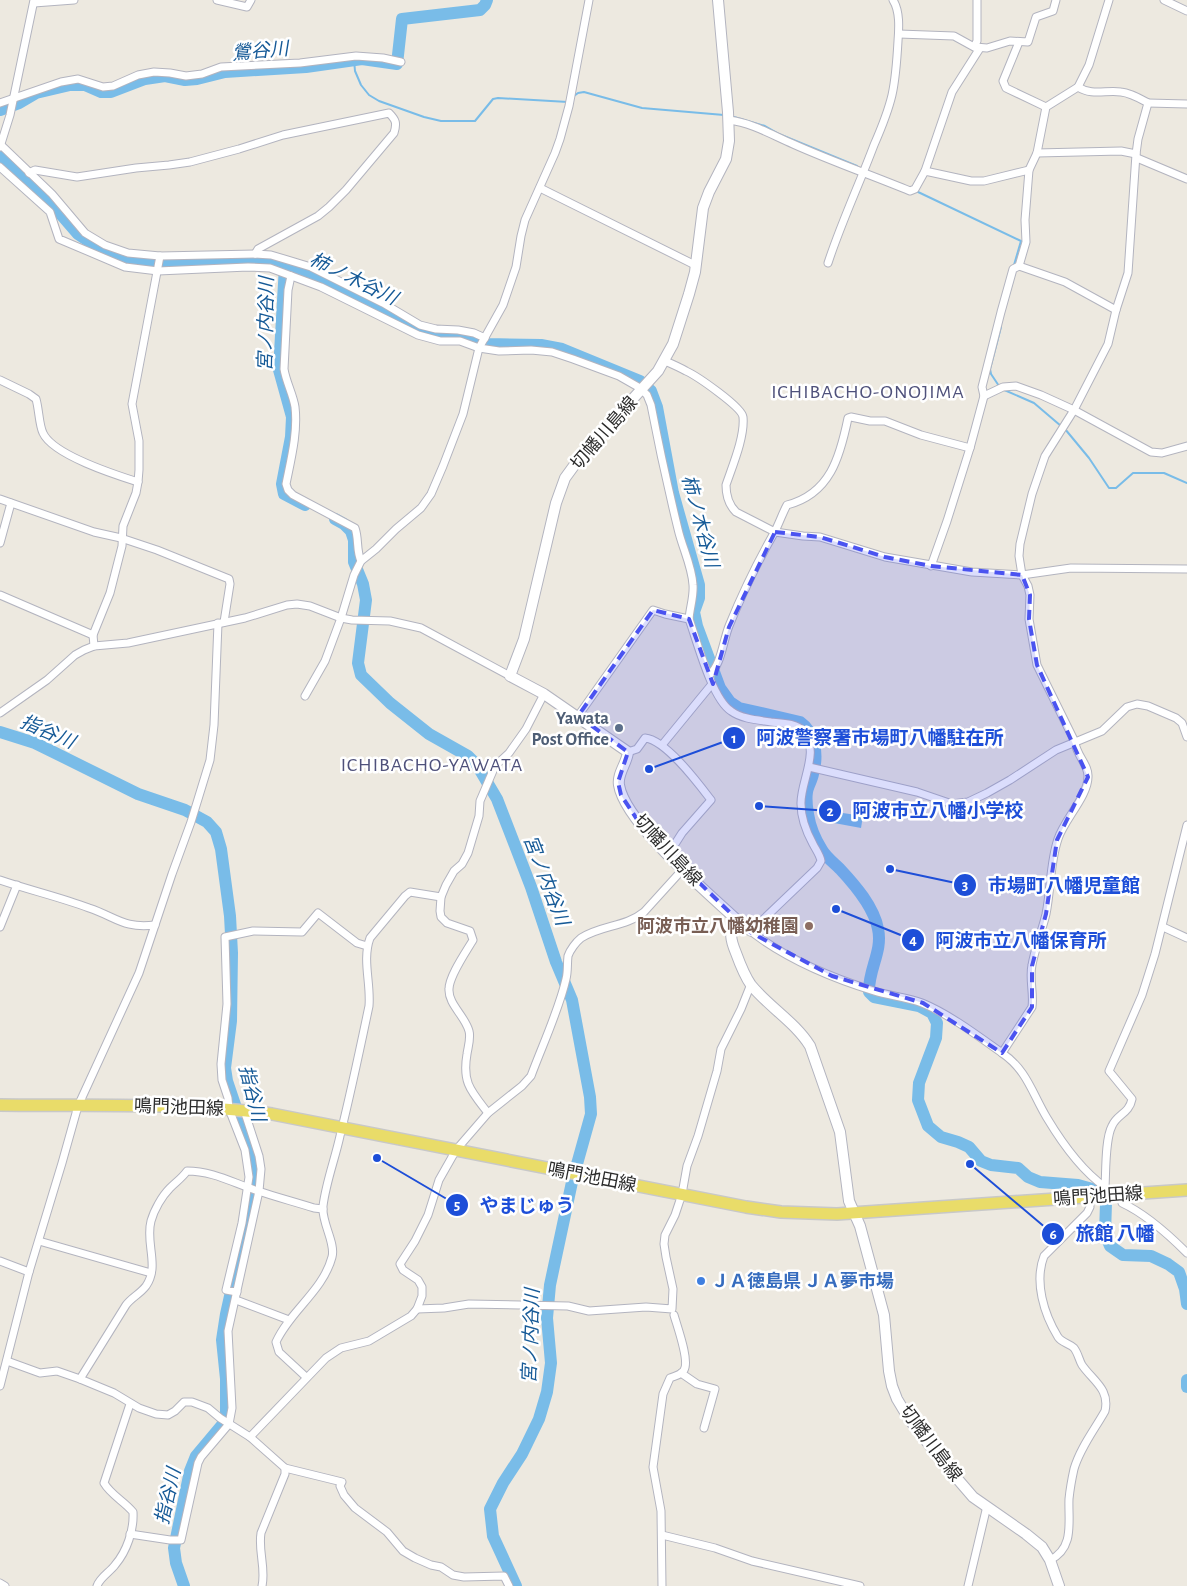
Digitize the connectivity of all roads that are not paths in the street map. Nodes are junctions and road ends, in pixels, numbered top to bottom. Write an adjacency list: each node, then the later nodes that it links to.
1 (74, 0): 11 (street)
2 (217, 0): 3 (street)
3 (251, 0)
4 (590, 0): 33 (street)
5 (718, 0): 23 (main road, 切幡川島線)
6 (894, 0): 13 (street)
7 (977, 0): 15 (street)
8 (1056, 0): 14 (street)
9 (1109, 0): 17 (street)
10 (1164, 0): 12 (street)
11 (34, 2): 18 (street)
12 (1187, 10)
13 (899, 34): 15 (street); 29 (street)
14 (1019, 42): 15 (street); 22 (street)
15 (977, 48): 30 (street)
16 (398, 61): 18 (street)
17 (1078, 87): 19 (street); 22 (street)
18 (14, 100): 20 (street); 24 (street)
19 (1148, 102): 21 (street); 26 (street)
20 (0, 103)
21 (1187, 104)
22 (1046, 107): 25 (street)
23 (729, 118): 29 (street); 37 (main road, 切幡川島線)
24 (0, 146): 31 (street)
25 (1037, 152): 26 (street); 28 (street)
26 (1137, 156): 32 (street); 42 (street)
27 (0, 167): 40 (street)
28 (1029, 170): 30 (street); 39 (street)
29 (864, 171): 30 (street); 36 (street)
30 (925, 171)
31 (29, 173): 34 (street); 35 (street)
32 (1187, 179)
33 (540, 188): 37 (street); 43 (street)
34 (254, 254): 35 (street); 38 (street)
35 (160, 258): 40 (street)
36 (828, 263)
37 (695, 265): 44 (main road, 切幡川島線)
38 (303, 266): 41 (street); 43 (street)
39 (1016, 267): 42 (street); 47 (street)
40 (158, 269): 41 (street); 51 (street)
41 (291, 275): 43 (street); 57 (street)
42 (1116, 310): 48 (street)
43 (482, 342): 46 (street); 57 (street)
44 (665, 361): 46 (main road, 切幡川島線); 54 (street)
45 (0, 380): 51 (street)
46 (645, 387): 63 (street); 68 (main road, 切幡川島線)
47 (984, 396): 48 (street); 50 (street)
48 (1074, 410): 49 (street); 60 (street)
49 (1187, 446)
50 (970, 448): 54 (street); 58 (street)
51 (138, 482): 55 (street)
52 (0, 499): 53 (street)
53 (12, 503): 55 (street); 56 (street)
54 (775, 532): 58 (street); 67 (street)
55 (121, 538): 64 (street); 65 (street)
56 (0, 543)
57 (360, 563): 62 (street)
58 (931, 566): 60 (street)
59 (1187, 569): 60 (street)
60 (1022, 576): 75 (street)
61 (0, 595): 65 (street)
62 (341, 618): 64 (street); 68 (street); 71 (street)
63 (689, 618): 67 (street); 73 (street)
64 (221, 622): 66 (street); 86 (street)
65 (93, 635): 66 (street)
66 (94, 646): 72 (street)
67 (712, 672): 69 (street)
68 (510, 676): 70 (main road)
69 (712, 684): 76 (street); 78 (street)
70 (544, 694): 73 (main road); 84 (street)
71 (305, 696)
72 (0, 713)
73 (578, 716): 77 (main road)
74 (1187, 737): 75 (street)
75 (1075, 742): 78 (street); 93 (street)
76 (662, 745): 77 (street); 80 (street)
77 (628, 752): 80 (main road, 切幡川島線)
78 (809, 767): 89 (street)
79 (1187, 825): 88 (street)
80 (668, 855): 81 (main road, 切幡川島線)
81 (682, 869): 85 (main road, 切幡川島線); 97 (street)
82 (0, 880): 83 (street)
83 (16, 885): 86 (street); 87 (street)
84 (442, 897): 91 (street); 97 (street)
85 (736, 920): 89 (street); 92 (main road, 切幡川島線)
86 (155, 924): 95 (street)
87 (0, 927)
88 (1163, 927): 90 (street); 103 (street)
89 (750, 932): 93 (street)
90 (1187, 938)
91 (367, 946): 96 (street); 98 (street)
92 (751, 984): 102 (street); 106 (main road, 切幡川島線)
93 (1002, 1053): 103 (street)
94 (0, 1105): 95 (main road, 鳴門池田線)
95 (78, 1106): 96 (main road, 鳴門池田線); 107 (street)
96 (237, 1109): 98 (main road, 鳴門池田線); 100 (street); 100 (street)
97 (488, 1113): 99 (street)
98 (342, 1128): 99 (main road, 鳴門池田線); 105 (street)
99 (456, 1150): 102 (main road, 鳴門池田線); 114 (street)
100 (253, 1189): 105 (street); 111 (street); 112 (street); 112 (street)
101 (1187, 1190): 104 (main road, 鳴門池田線)
102 (682, 1194): 106 (main road, 鳴門池田線); 114 (street)
103 (1100, 1194): 104 (main road, 鳴門池田線); 106 (main road, 鳴門池田線); 130 (street)
104 (1120, 1195): 108 (street)
105 (322, 1209): 116 (street)
106 (854, 1213): 127 (main road, 切幡川島線)
107 (39, 1241): 110 (street); 111 (street)
108 (1187, 1253)
109 (0, 1261): 110 (street)
110 (29, 1272): 117 (street)
111 (151, 1273): 119 (street)
112 (233, 1291): 113 (street)
113 (236, 1300): 116 (street); 123 (street)
114 (417, 1309): 120 (street)
115 (674, 1315): 118 (street)
116 (289, 1320): 120 (street)
117 (8, 1361): 119 (street); 121 (street)
118 (681, 1373): 124 (street); 129 (street)
119 (80, 1378): 122 (street)
120 (306, 1378): 125 (street)
121 (0, 1386)
122 (130, 1404): 123 (street); 128 (street)
123 (225, 1421): 125 (street); 128 (street)
124 (704, 1428)
125 (250, 1437): 126 (street)
126 (285, 1468): 134 (street); 135 (street)
127 (987, 1506): 130 (main road, 切幡川島線); 138 (street)
128 (130, 1534): 133 (street)
129 (662, 1535): 136 (street); 137 (street)
130 (1050, 1560): 139 (main road, 切幡川島線)
131 (0, 1583): 132 (street)
132 (5, 1586)
133 (98, 1586)
134 (262, 1586)
135 (509, 1586)
136 (662, 1586)
137 (860, 1586)
138 (968, 1586)
139 (1059, 1586)

